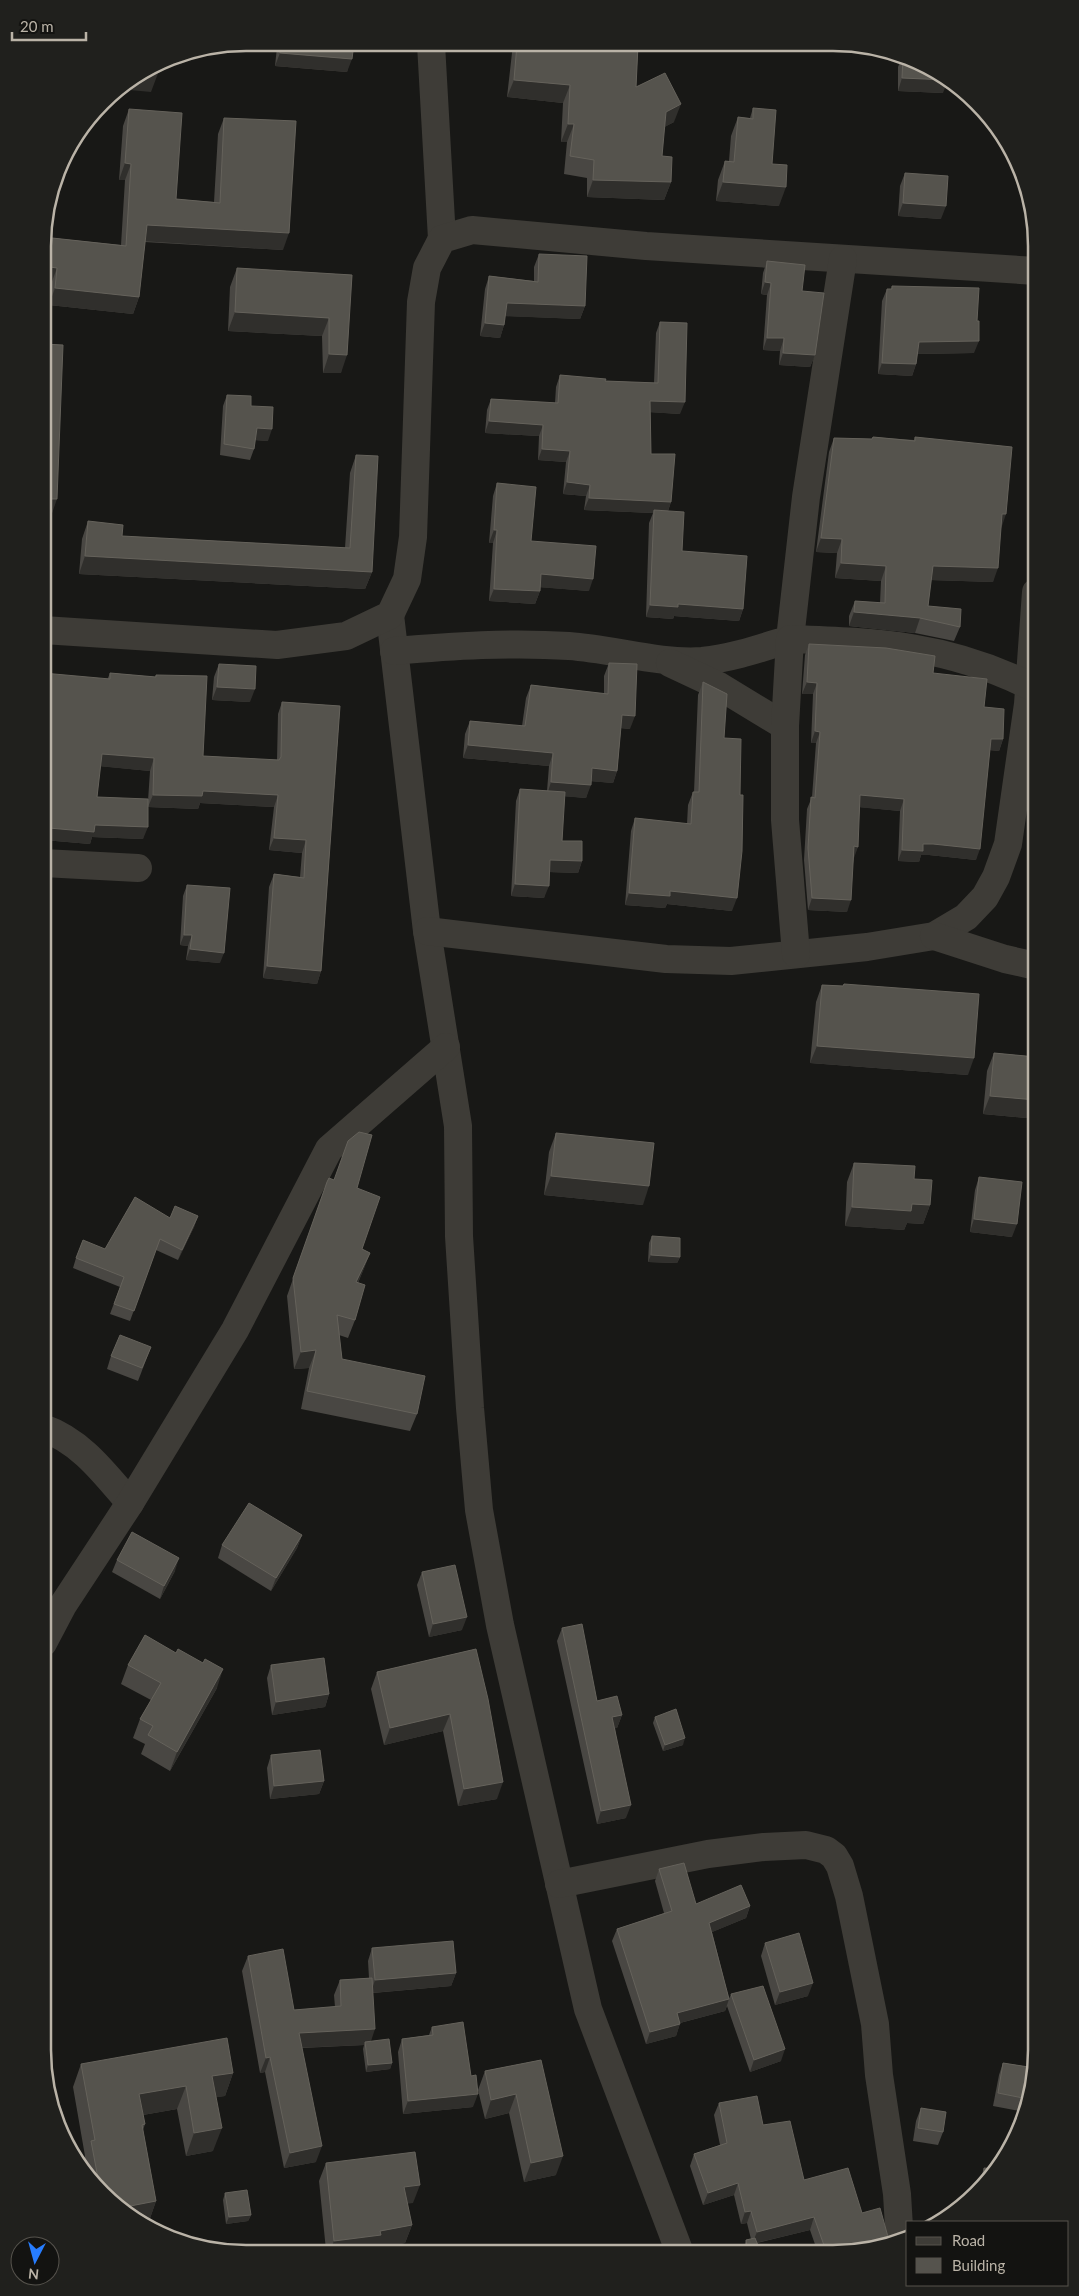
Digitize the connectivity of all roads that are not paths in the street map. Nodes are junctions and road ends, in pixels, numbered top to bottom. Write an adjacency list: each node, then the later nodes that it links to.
1 (432, 51): 2 (street)
2 (442, 239): 3 (street); 5 (street)
3 (843, 259): 4 (street); 7 (street)
4 (1028, 271)
5 (390, 615): 6 (street); 8 (street)
6 (51, 631)
7 (790, 639): 9 (street); 10 (street); 12 (street)
8 (394, 652): 9 (street); 15 (street)
9 (663, 660): 12 (street)
10 (1028, 696)
11 (1028, 722): 16 (street)
12 (785, 726): 17 (street)
13 (51, 863): 14 (street)
14 (138, 868)
15 (427, 931): 17 (street); 19 (street)
16 (934, 936): 17 (street); 18 (street)
17 (796, 954)
18 (1028, 964)
19 (446, 1047): 21 (street); 23 (street)
20 (51, 1431): 21 (street)
21 (130, 1503): 22 (street)
22 (51, 1628)
23 (559, 1884): 24 (street); 25 (street)
24 (901, 2232)
25 (677, 2245)

